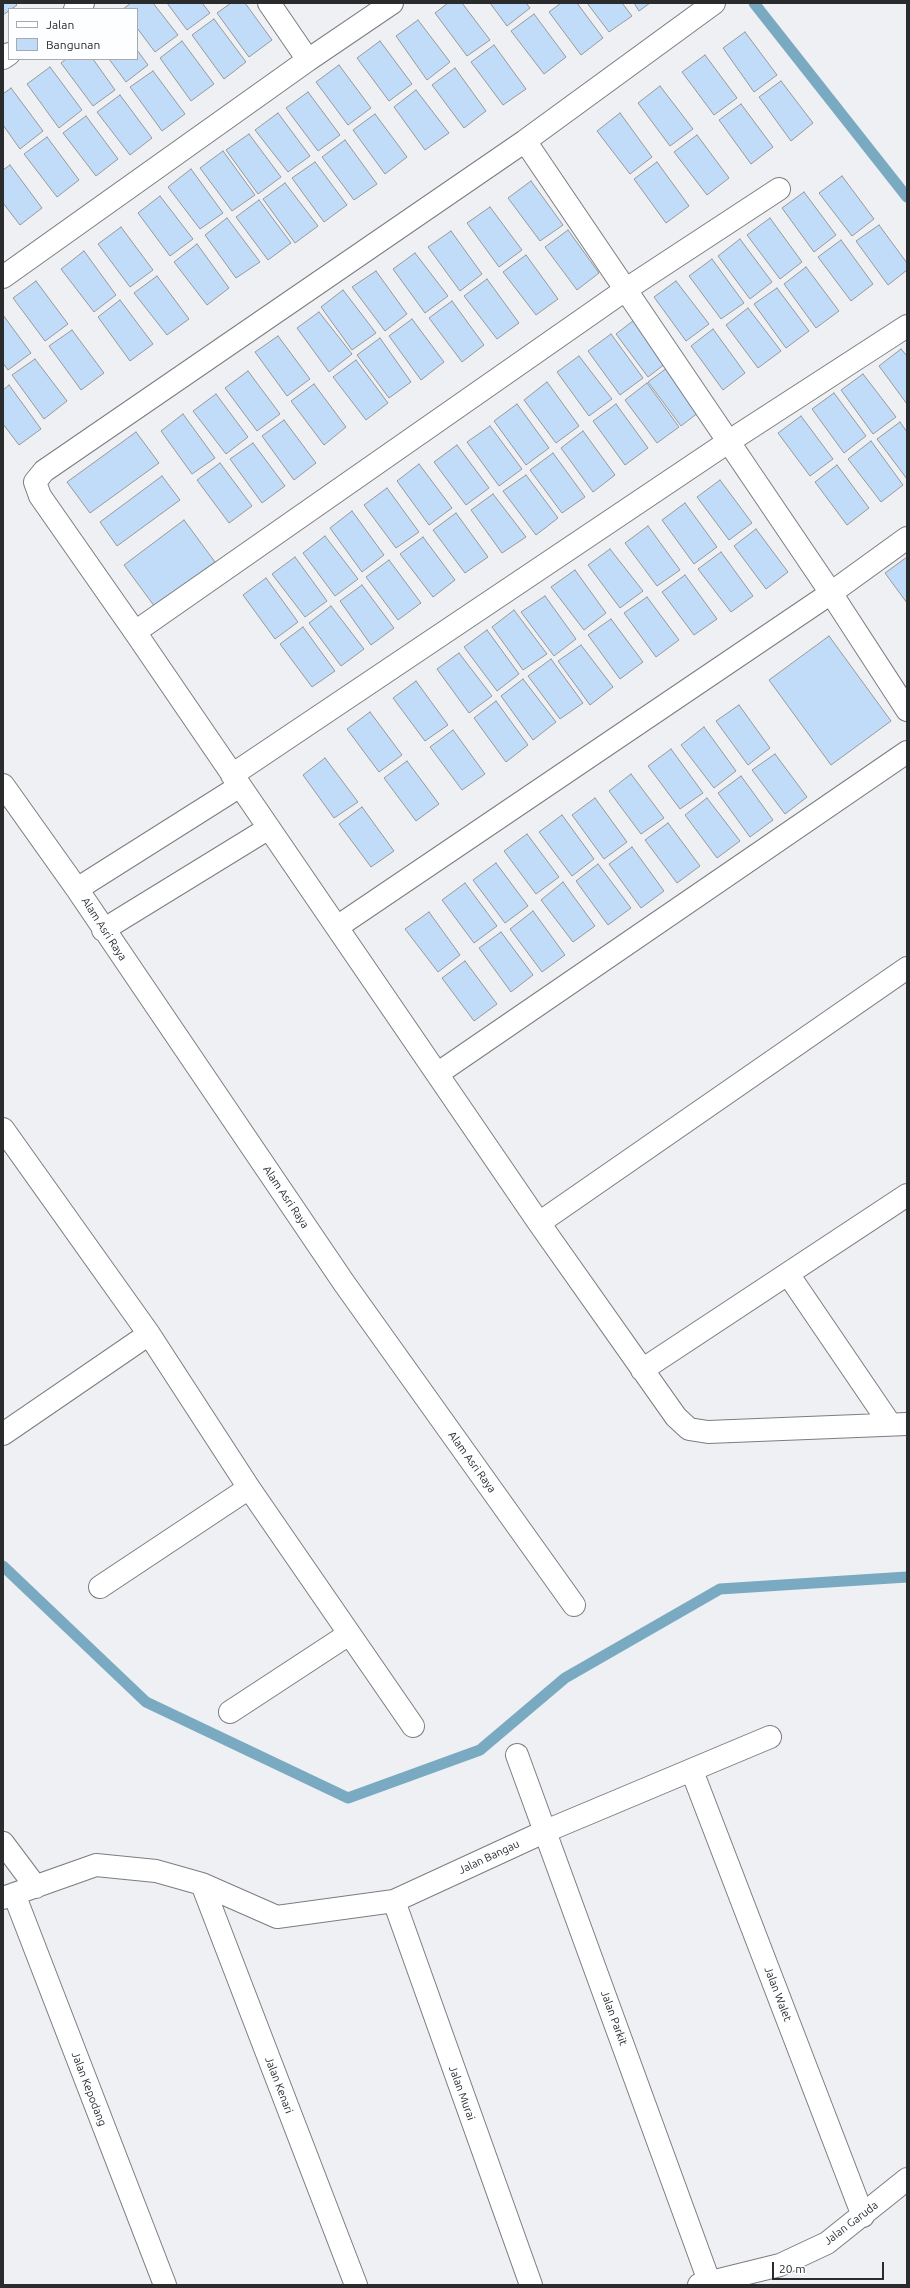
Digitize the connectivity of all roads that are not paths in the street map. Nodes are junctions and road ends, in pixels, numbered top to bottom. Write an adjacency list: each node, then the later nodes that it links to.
1 (269, 3): 4 (street)
2 (392, 3): 4 (street)
3 (714, 3): 5 (street)
4 (308, 60): 7 (street)
5 (525, 141): 8 (street); 13 (street)
6 (779, 189): 8 (street)
7 (3, 277)
8 (625, 290): 10 (street); 13 (street)
9 (907, 326): 10 (street)
10 (728, 442): 12 (street); 16 (street)
11 (907, 538): 12 (street)
12 (831, 593): 14 (street); 20 (street)
13 (136, 632): 16 (street)
14 (907, 710)
15 (907, 752): 23 (street)
16 (236, 781): 18 (street); 19 (street)
17 (3, 785): 19 (street, Alam Asri Raya)
18 (269, 828): 20 (street); 21 (street)
19 (77, 889): 21 (street, Alam Asri Raya)
20 (337, 926): 23 (street)
21 (103, 930): 34 (street, Alam Asri Raya)
22 (907, 968): 26 (street)
23 (437, 1074): 26 (street)
24 (3, 1129): 28 (street)
25 (907, 1194): 27 (street)
26 (540, 1223): 29 (street)
27 (788, 1274): 29 (street); 30 (street)
28 (149, 1334): 31 (street); 32 (street)
29 (642, 1370): 30 (street)
30 (898, 1424)
31 (3, 1434)
32 (249, 1488): 33 (street); 35 (street)
33 (100, 1587)
34 (574, 1605)
35 (349, 1634): 36 (street); 37 (street)
36 (230, 1712)
37 (413, 1726)
38 (770, 1737): 40 (street, Jalan Bangau)
39 (517, 1755): 41 (street, Jalan Parkit)
40 (692, 1771): 41 (street, Jalan Bangau); 48 (street, Jalan Walet)
41 (546, 1831): 46 (street, Jalan Bangau); 50 (street, Jalan Parkit)
42 (3, 1843): 44 (street)
43 (202, 1884): 44 (street, Jalan Bangau); 46 (street, Jalan Bangau); 52 (street, Jalan Kenari)
44 (36, 1887): 45 (street, Jalan Bangau)
45 (8, 1896): 51 (street, Jalan Kepodang)
46 (394, 1901): 53 (street, Jalan Murai)
47 (907, 2179): 48 (street, Jalan Garuda)
48 (863, 2216): 49 (street, Jalan Garuda)
49 (749, 2279): 50 (street, Jalan Garuda)
50 (704, 2283)
51 (165, 2285)
52 (356, 2285)
53 (531, 2285)

